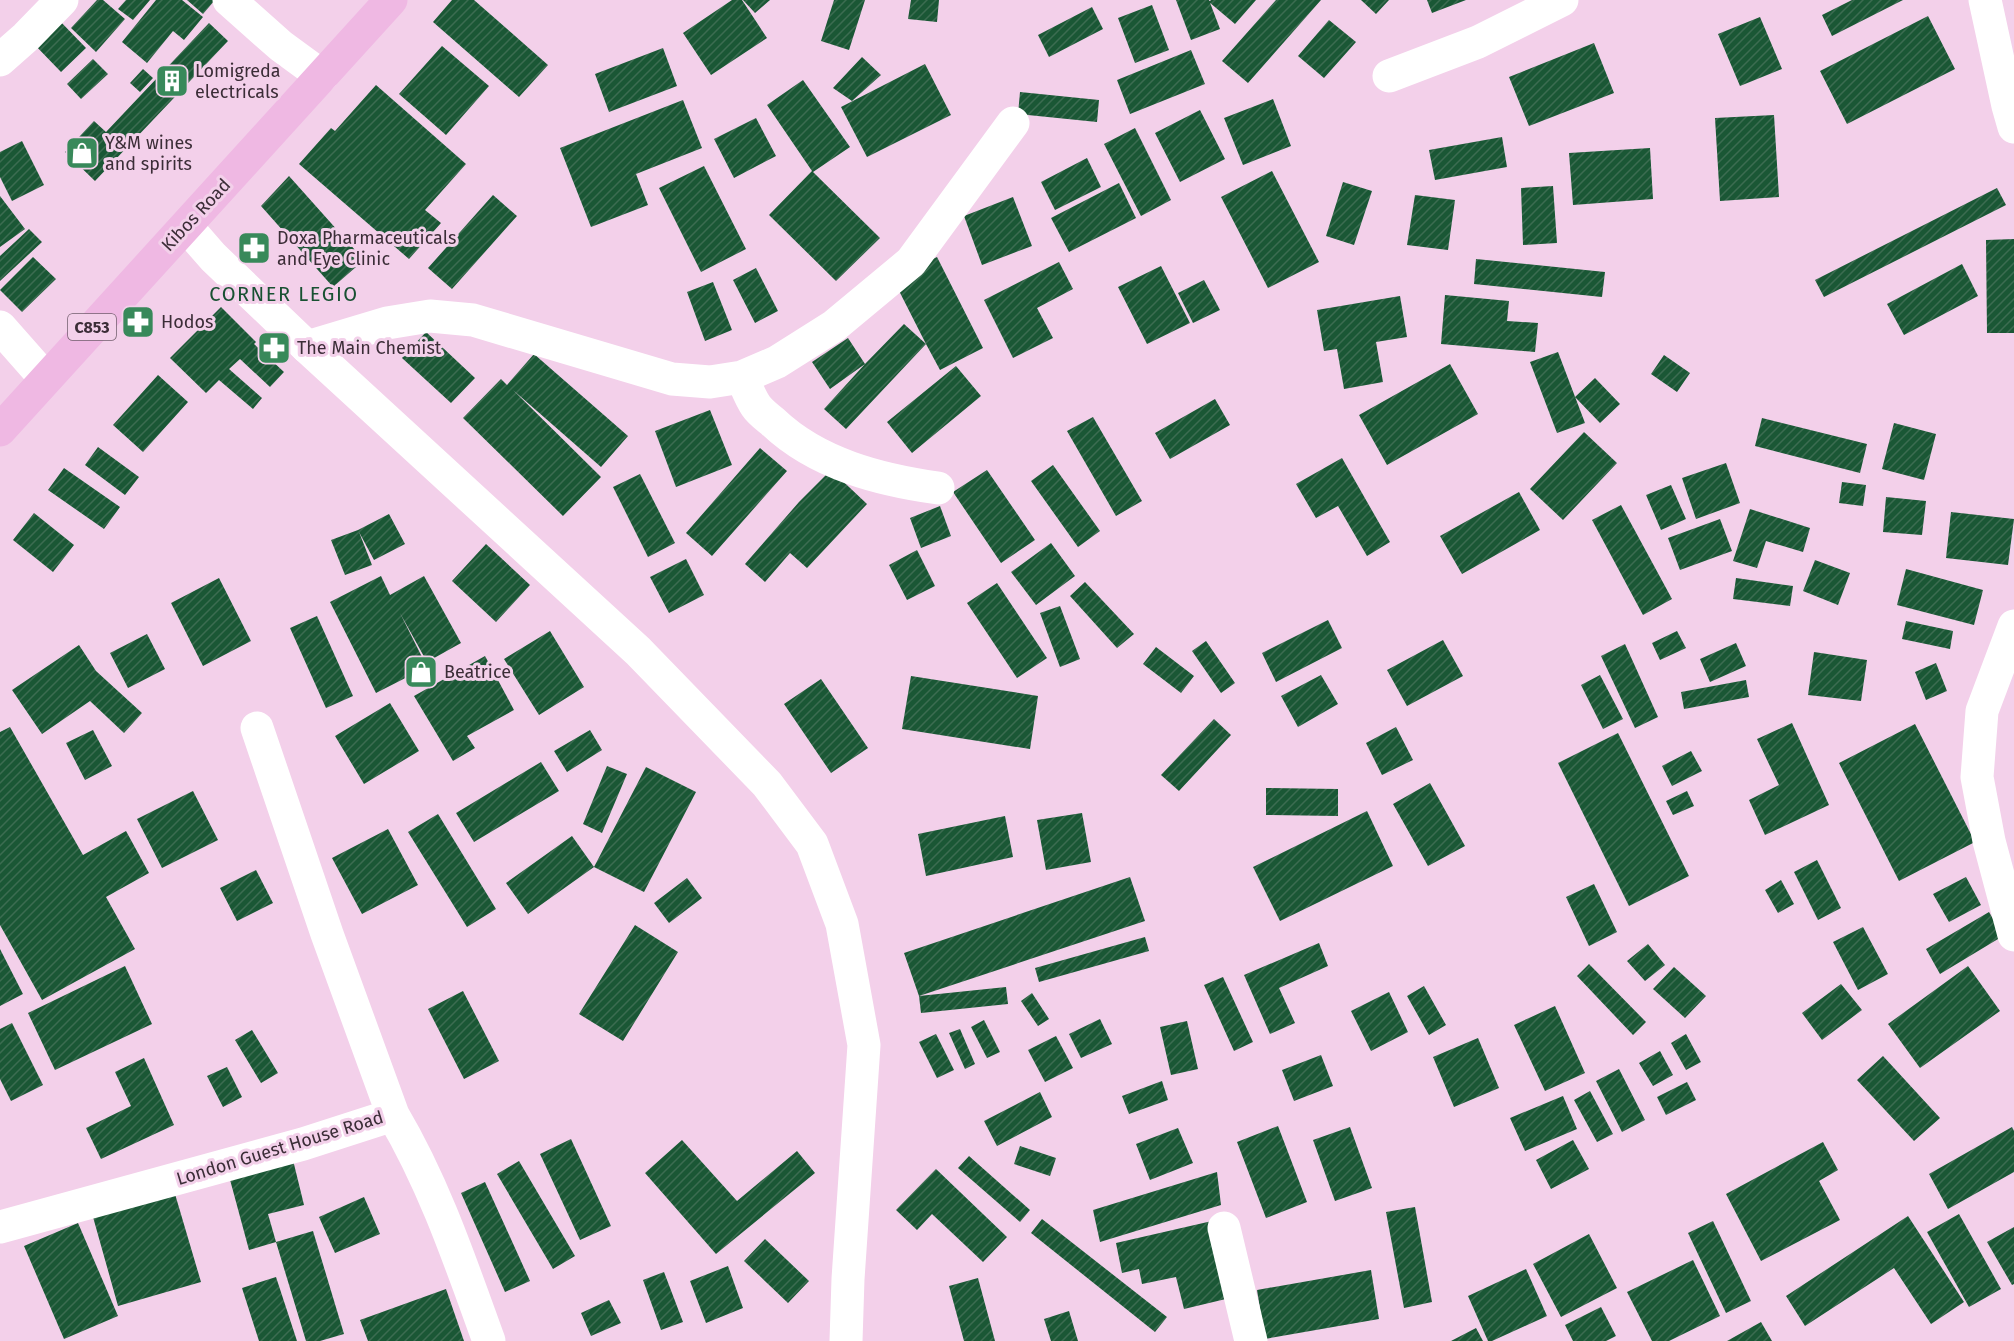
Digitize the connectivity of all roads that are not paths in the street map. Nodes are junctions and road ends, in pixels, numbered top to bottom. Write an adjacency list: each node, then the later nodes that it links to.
1 (62, 0): 6 (street)
2 (229, 0): 7 (street)
3 (391, 0): 7 (main road, Kibos Road / C853)
4 (1562, 0): 8 (street)
5 (1985, 0): 10 (street)
6 (0, 60)
7 (322, 76): 11 (main road, Kibos Road / C853)
8 (1389, 76)
9 (1013, 123): 14 (street)
10 (2014, 127)
11 (186, 226): 13 (street); 15 (main road, Kibos Road / C853)
12 (0, 327): 15 (street)
13 (307, 347): 14 (street); 25 (street)
14 (742, 377): 17 (street)
15 (45, 378): 16 (main road, Kibos Road / C853)
16 (0, 430)
17 (938, 488)
18 (2014, 626): 20 (street)
19 (257, 728): 21 (street)
20 (2014, 935)
21 (393, 1115): 22 (street, London Guest House Road); 24 (street, London Guest House Road)
22 (0, 1227)
23 (1224, 1228): 26 (street)
24 (489, 1341)
25 (846, 1341)
26 (1251, 1341)

